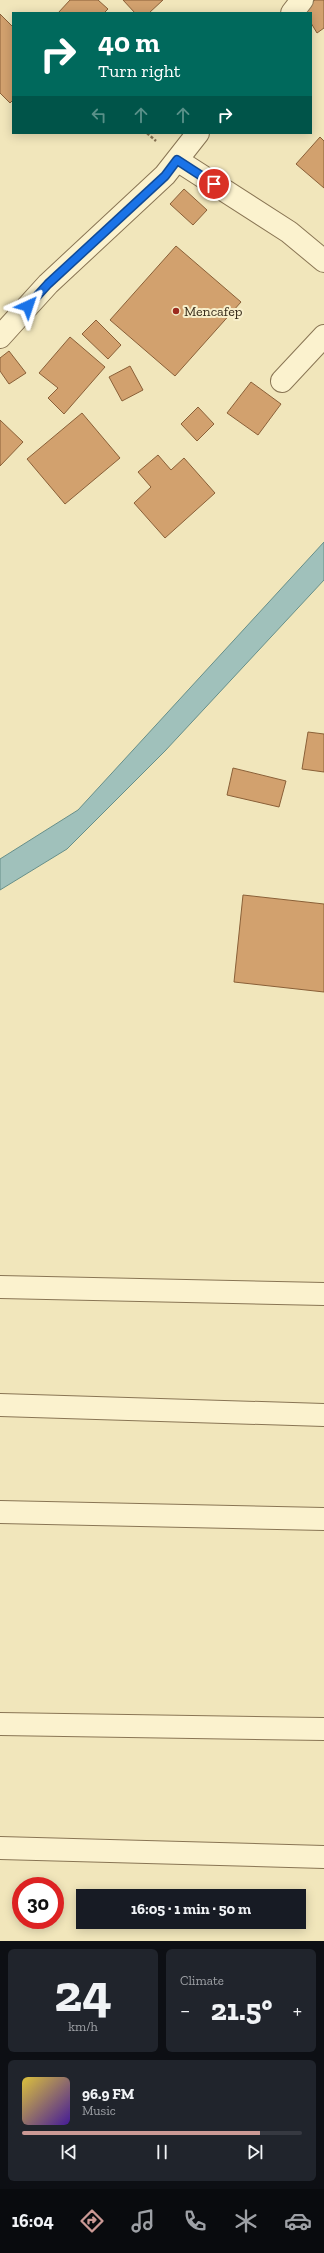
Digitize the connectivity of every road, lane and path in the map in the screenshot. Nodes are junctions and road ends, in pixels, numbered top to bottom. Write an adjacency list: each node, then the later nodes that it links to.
1 (302, 0): 2 (street)
2 (293, 12)
3 (197, 134): 4 (street)
4 (177, 160): 5 (street); 7 (street)
5 (324, 261)
6 (324, 336): 8 (street)
7 (0, 337)
8 (282, 381)
9 (0, 1287): 10 (street)
10 (324, 1294)
11 (0, 1405): 12 (street)
12 (324, 1415)
13 (0, 1512): 14 (street)
14 (324, 1519)
15 (0, 1724): 16 (street)
16 (324, 1729)
17 (0, 1848): 18 (street)
18 (324, 1858)

